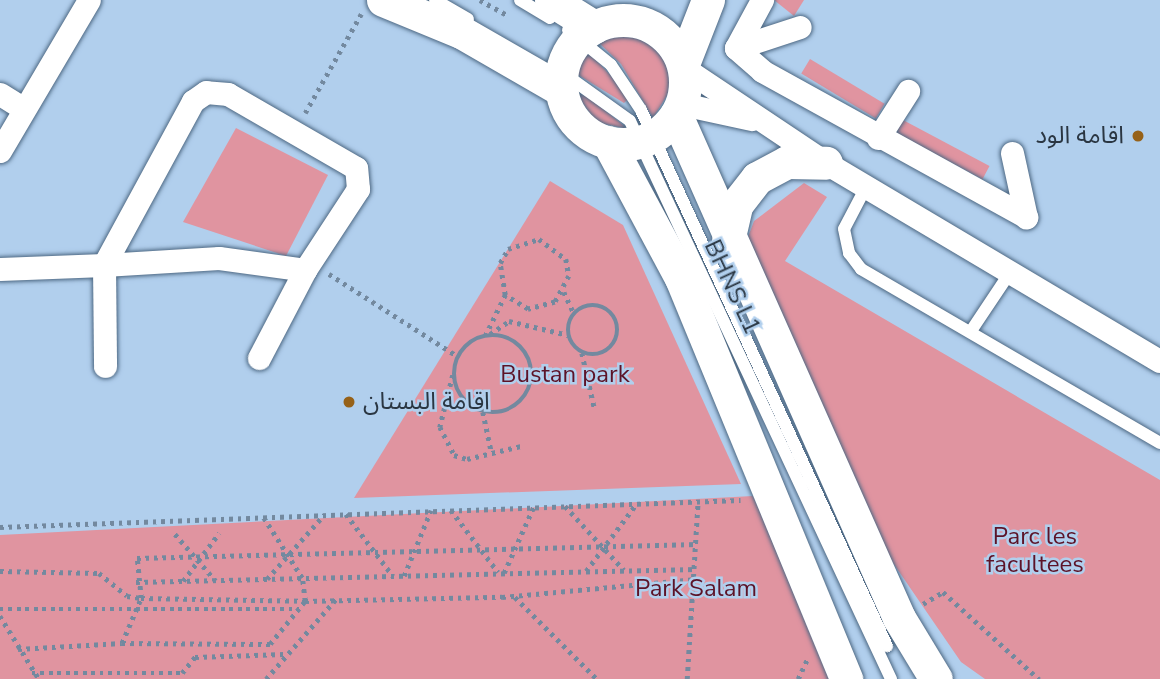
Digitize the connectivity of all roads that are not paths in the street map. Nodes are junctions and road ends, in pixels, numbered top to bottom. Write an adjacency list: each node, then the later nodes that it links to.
1 (89, 0): 16 (street)
2 (383, 0): 13 (main road)
3 (436, 0): 13 (lane)
4 (520, 0): 10 (lane, BHNS L1)
5 (551, 0): 10 (main road)
6 (647, 0): 10 (main road)
7 (708, 0): 12 (main road)
8 (762, 0): 11 (street)
9 (800, 27): 11 (street)
10 (592, 29): 12 (main road); 13 (main road); 18 (lane, BHNS L1)
11 (736, 48): 19 (street)
12 (684, 66): 17 (street); 18 (main road)
13 (562, 81): 18 (main road)
14 (908, 91): 19 (street)
15 (0, 94): 16 (street)
16 (24, 109): 20 (street)
17 (758, 120): 18 (street); 22 (street)
18 (652, 128): 24 (main road); 34 (main road); 35 (lane, BHNS L1); 36 (lane, BHNS L1)
19 (877, 138): 21 (street)
20 (0, 151)
21 (1013, 153)
22 (826, 163): 23 (street); 24 (main road)
23 (866, 187): 28 (street); 29 (lane)
24 (728, 241): 37 (main road)
25 (104, 265): 26 (street); 26 (street); 27 (street); 32 (street)
26 (308, 266): 30 (street)
27 (0, 269)
28 (1009, 274): 29 (lane); 31 (street)
29 (971, 331): 33 (lane)
30 (259, 358)
31 (1160, 361)
32 (105, 366)
33 (1160, 443)
34 (846, 679)
35 (891, 679)
36 (900, 679)
37 (936, 679)

